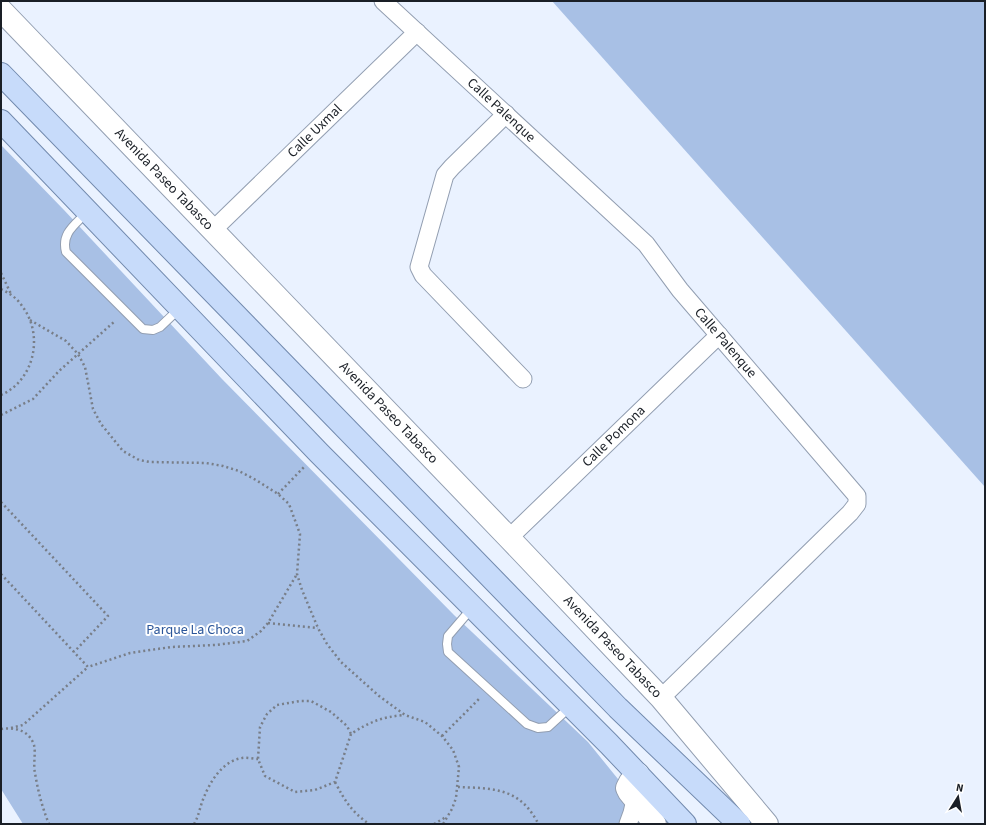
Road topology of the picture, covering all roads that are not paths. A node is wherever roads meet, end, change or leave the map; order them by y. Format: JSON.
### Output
{"nodes":[{"id":1,"x":383,"y":1,"type":"edge"},
{"id":2,"x":1,"y":10,"type":"edge"},
{"id":3,"x":417,"y":32,"type":"junction"},
{"id":4,"x":1,"y":74,"type":"edge"},
{"id":5,"x":506,"y":114,"type":"junction"},
{"id":6,"x":1,"y":121,"type":"edge"},
{"id":7,"x":87,"y":211,"type":"junction"},
{"id":8,"x":213,"y":230,"type":"junction"},
{"id":9,"x":180,"y":308,"type":"junction"},
{"id":10,"x":719,"y":335,"type":"junction"},
{"id":11,"x":523,"y":379,"type":"dead end"},
{"id":12,"x":509,"y":538,"type":"junction"},
{"id":13,"x":472,"y":607,"type":"junction"},
{"id":14,"x":661,"y":698,"type":"junction"},
{"id":15,"x":571,"y":706,"type":"junction"},
{"id":16,"x":666,"y":754,"type":"junction"},
{"id":17,"x":638,"y":774,"type":"junction"},
{"id":18,"x":635,"y":800,"type":"junction"},
{"id":19,"x":628,"y":824,"type":"edge"},
{"id":20,"x":655,"y":824,"type":"edge"},
{"id":21,"x":685,"y":824,"type":"edge"},
{"id":22,"x":739,"y":824,"type":"edge"},
{"id":23,"x":767,"y":824,"type":"edge"}],
"edges":[{"from":1,"to":3,"type":"street","name":"Calle Palenque"},
{"from":2,"to":8,"type":"street","name":"Avenida Paseo Tabasco"},
{"from":3,"to":5,"type":"street","name":"Calle Palenque"},
{"from":3,"to":8,"type":"street","name":"Calle Uxmal"},
{"from":4,"to":16,"type":"main road"},
{"from":5,"to":10,"type":"street","name":"Calle Palenque"},
{"from":5,"to":11,"type":"street"},
{"from":6,"to":7,"type":"main road"},
{"from":7,"to":9,"type":"main road"},
{"from":7,"to":9,"type":"lane"},
{"from":8,"to":12,"type":"street","name":"Avenida Paseo Tabasco"},
{"from":9,"to":13,"type":"main road"},
{"from":10,"to":12,"type":"street","name":"Calle Pomona"},
{"from":10,"to":14,"type":"street","name":"Calle Palenque"},
{"from":12,"to":14,"type":"street","name":"Avenida Paseo Tabasco"},
{"from":13,"to":15,"type":"main road"},
{"from":13,"to":15,"type":"lane"},
{"from":14,"to":23,"type":"street","name":"Avenida Paseo Tabasco"},
{"from":15,"to":17,"type":"main road"},
{"from":16,"to":17,"type":"main road"},
{"from":16,"to":22,"type":"main road"},
{"from":17,"to":18,"type":"street"},
{"from":17,"to":21,"type":"main road"},
{"from":18,"to":19,"type":"street"},
{"from":18,"to":20,"type":"street"}]}
